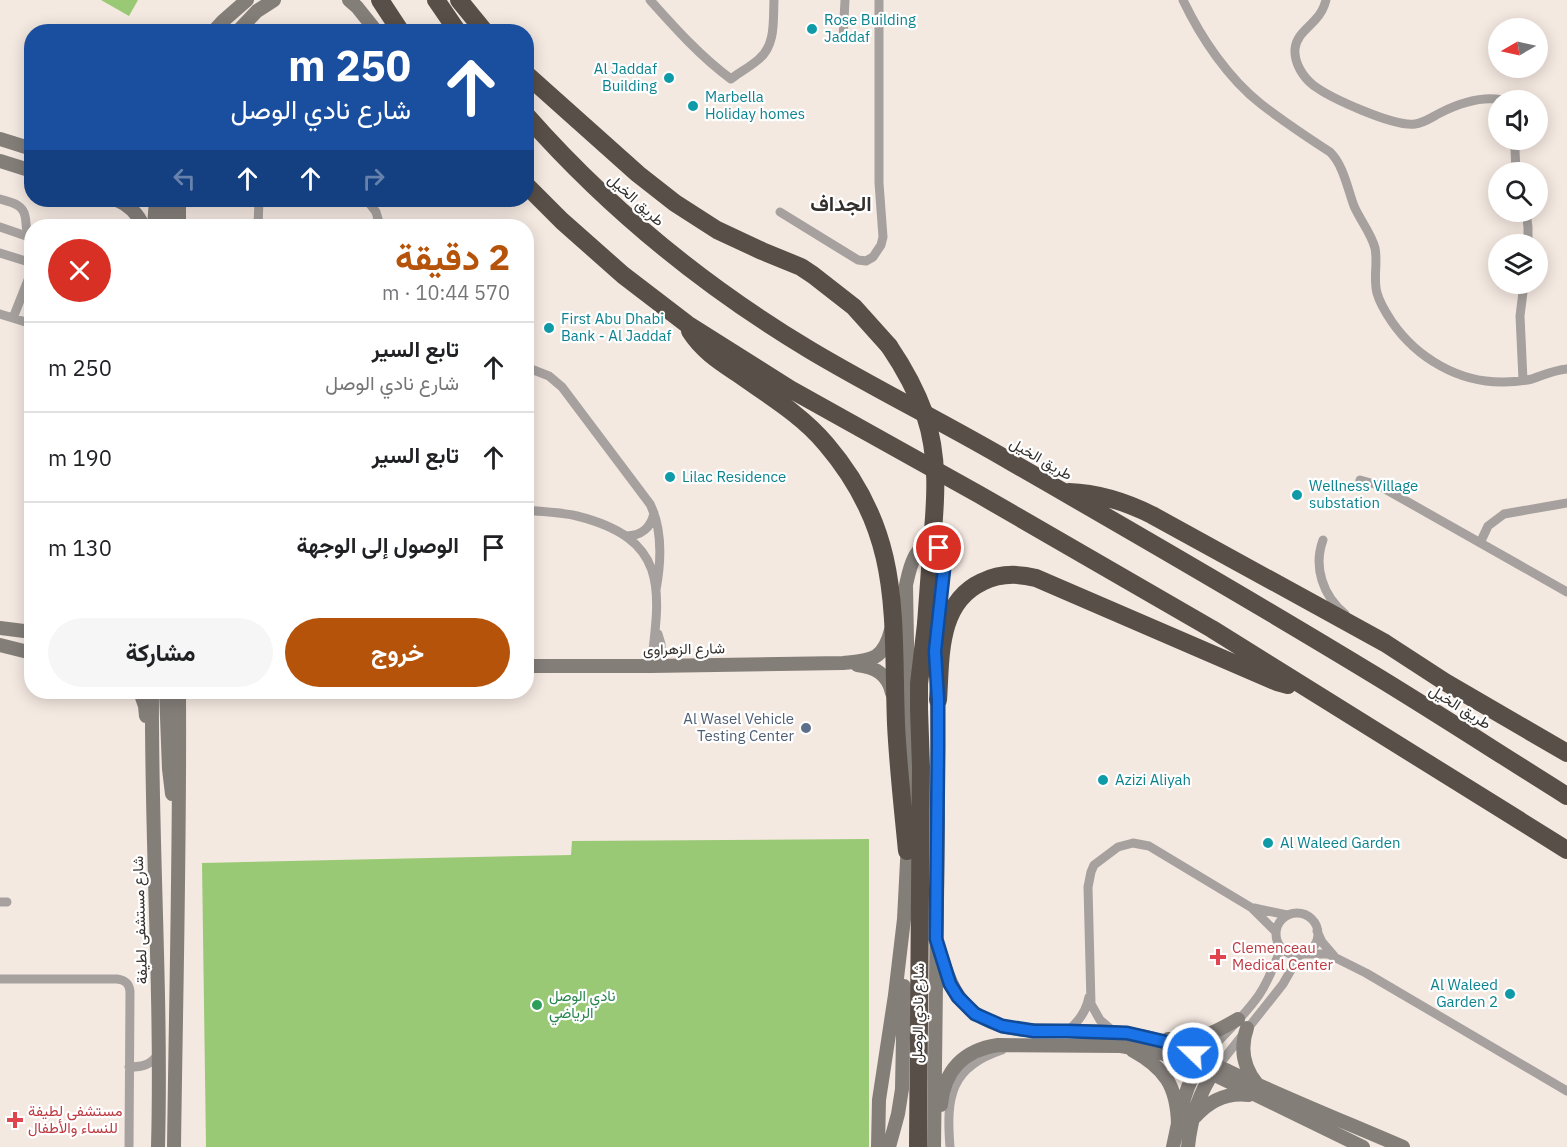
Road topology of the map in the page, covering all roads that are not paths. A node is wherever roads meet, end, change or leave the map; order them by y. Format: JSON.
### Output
{"nodes":[{"id":1,"x":247,"y":0,"type":"edge"},
{"id":2,"x":349,"y":0,"type":"edge"},
{"id":3,"x":380,"y":0,"type":"edge"},
{"id":4,"x":436,"y":0,"type":"edge"},
{"id":5,"x":459,"y":0,"type":"edge"},
{"id":6,"x":650,"y":0,"type":"edge"},
{"id":7,"x":774,"y":0,"type":"edge"},
{"id":8,"x":845,"y":0,"type":"edge"},
{"id":9,"x":879,"y":0,"type":"edge"},
{"id":10,"x":1183,"y":0,"type":"edge"},
{"id":11,"x":1326,"y":0,"type":"edge"},
{"id":12,"x":271,"y":1,"type":"edge"},
{"id":13,"x":220,"y":24,"type":"edge"},
{"id":14,"x":244,"y":24,"type":"edge"},
{"id":15,"x":371,"y":24,"type":"edge"},
{"id":16,"x":396,"y":24,"type":"edge"},
{"id":17,"x":452,"y":24,"type":"edge"},
{"id":18,"x":478,"y":24,"type":"edge"},
{"id":19,"x":843,"y":39,"type":"dead end"},
{"id":20,"x":534,"y":81,"type":"edge"},
{"id":21,"x":1488,"y":100,"type":"edge"},
{"id":22,"x":534,"y":123,"type":"edge"},
{"id":23,"x":0,"y":139,"type":"edge"},
{"id":24,"x":24,"y":146,"type":"edge"},
{"id":25,"x":0,"y":161,"type":"edge"},
{"id":26,"x":24,"y":168,"type":"edge"},
{"id":27,"x":534,"y":193,"type":"edge"},
{"id":28,"x":0,"y":199,"type":"edge"},
{"id":29,"x":128,"y":207,"type":"edge"},
{"id":30,"x":780,"y":212,"type":"dead end"},
{"id":31,"x":25,"y":218,"type":"edge"},
{"id":32,"x":140,"y":219,"type":"edge"},
{"id":33,"x":24,"y":220,"type":"edge"},
{"id":34,"x":0,"y":227,"type":"edge"},
{"id":35,"x":13,"y":231,"type":"junction"},
{"id":36,"x":24,"y":235,"type":"edge"},
{"id":37,"x":0,"y":253,"type":"edge"},
{"id":38,"x":24,"y":260,"type":"edge"},
{"id":39,"x":24,"y":290,"type":"edge"},
{"id":40,"x":1523,"y":294,"type":"edge"},
{"id":41,"x":0,"y":314,"type":"edge"},
{"id":42,"x":13,"y":318,"type":"junction"},
{"id":43,"x":24,"y":321,"type":"edge"},
{"id":44,"x":687,"y":324,"type":"junction"},
{"id":45,"x":1567,"y":369,"type":"edge"},
{"id":46,"x":534,"y":370,"type":"edge"},
{"id":47,"x":1523,"y":380,"type":"junction"},
{"id":48,"x":1360,"y":480,"type":"dead end"},
{"id":49,"x":1061,"y":491,"type":"junction"},
{"id":50,"x":1567,"y":503,"type":"edge"},
{"id":51,"x":534,"y":511,"type":"edge"},
{"id":52,"x":654,"y":511,"type":"junction"},
{"id":53,"x":626,"y":536,"type":"junction"},
{"id":54,"x":1323,"y":540,"type":"dead end"},
{"id":55,"x":1480,"y":543,"type":"junction"},
{"id":56,"x":656,"y":590,"type":"junction"},
{"id":57,"x":1567,"y":592,"type":"edge"},
{"id":58,"x":894,"y":612,"type":"junction"},
{"id":59,"x":0,"y":628,"type":"edge"},
{"id":60,"x":24,"y":631,"type":"edge"},
{"id":61,"x":1384,"y":643,"type":"junction"},
{"id":62,"x":0,"y":645,"type":"edge"},
{"id":63,"x":24,"y":651,"type":"edge"},
{"id":64,"x":843,"y":663,"type":"junction"},
{"id":65,"x":534,"y":666,"type":"edge"},
{"id":66,"x":656,"y":666,"type":"junction"},
{"id":67,"x":1306,"y":688,"type":"junction"},
{"id":68,"x":142,"y":699,"type":"edge"},
{"id":69,"x":152,"y":699,"type":"edge"},
{"id":70,"x":166,"y":699,"type":"edge"},
{"id":71,"x":179,"y":699,"type":"edge"},
{"id":72,"x":185,"y":699,"type":"edge"},
{"id":73,"x":938,"y":700,"type":"junction"},
{"id":74,"x":896,"y":725,"type":"junction"},
{"id":75,"x":179,"y":727,"type":"junction"},
{"id":76,"x":152,"y":745,"type":"junction"},
{"id":77,"x":1567,"y":753,"type":"edge"},
{"id":78,"x":1567,"y":796,"type":"edge"},
{"id":79,"x":179,"y":831,"type":"junction"},
{"id":80,"x":1567,"y":850,"type":"edge"},
{"id":81,"x":907,"y":851,"type":"junction"},
{"id":82,"x":1252,"y":908,"type":"junction"},
{"id":83,"x":1287,"y":915,"type":"junction"},
{"id":84,"x":1317,"y":931,"type":"junction"},
{"id":85,"x":1276,"y":932,"type":"junction"},
{"id":86,"x":936,"y":939,"type":"junction"},
{"id":87,"x":900,"y":945,"type":"junction"},
{"id":88,"x":1281,"y":948,"type":"junction"},
{"id":89,"x":1302,"y":954,"type":"junction"},
{"id":90,"x":1334,"y":956,"type":"junction"},
{"id":91,"x":0,"y":979,"type":"edge"},
{"id":92,"x":1090,"y":995,"type":"junction"},
{"id":93,"x":935,"y":1000,"type":"junction"},
{"id":94,"x":1243,"y":1024,"type":"junction"},
{"id":95,"x":1067,"y":1031,"type":"junction"},
{"id":96,"x":1115,"y":1033,"type":"junction"},
{"id":97,"x":1154,"y":1039,"type":"junction"},
{"id":98,"x":1018,"y":1045,"type":"junction"},
{"id":99,"x":1121,"y":1046,"type":"junction"},
{"id":100,"x":159,"y":1053,"type":"junction"},
{"id":101,"x":1200,"y":1063,"type":"junction"},
{"id":102,"x":133,"y":1067,"type":"junction"},
{"id":103,"x":1215,"y":1070,"type":"junction"},
{"id":104,"x":160,"y":1082,"type":"junction"},
{"id":105,"x":1257,"y":1090,"type":"junction"},
{"id":106,"x":1567,"y":1090,"type":"edge"},
{"id":107,"x":1184,"y":1124,"type":"junction"},
{"id":108,"x":933,"y":1130,"type":"junction"},
{"id":109,"x":1356,"y":1145,"type":"edge"},
{"id":110,"x":129,"y":1147,"type":"edge"},
{"id":111,"x":158,"y":1147,"type":"edge"},
{"id":112,"x":174,"y":1147,"type":"edge"},
{"id":113,"x":878,"y":1147,"type":"edge"},
{"id":114,"x":890,"y":1147,"type":"edge"},
{"id":115,"x":918,"y":1147,"type":"edge"},
{"id":116,"x":926,"y":1147,"type":"edge"},
{"id":117,"x":934,"y":1147,"type":"edge"},
{"id":118,"x":950,"y":1147,"type":"edge"},
{"id":119,"x":1173,"y":1147,"type":"edge"},
{"id":120,"x":1188,"y":1147,"type":"edge"},
{"id":121,"x":1403,"y":1147,"type":"edge"}],
"edges":[{"from":1,"to":13,"type":"street"},
{"from":2,"to":15,"type":"street"},
{"from":3,"to":16,"type":"highway"},
{"from":4,"to":17,"type":"highway"},
{"from":5,"to":18,"type":"highway"},
{"from":6,"to":7,"type":"street"},
{"from":8,"to":19,"type":"street"},
{"from":9,"to":30,"type":"street"},
{"from":10,"to":47,"type":"street"},
{"from":11,"to":21,"type":"street"},
{"from":12,"to":14,"type":"street"},
{"from":20,"to":115,"type":"highway","bridge":true},
{"from":22,"to":49,"type":"highway","name":"طريق الخيل"},
{"from":23,"to":24,"type":"street"},
{"from":25,"to":26,"type":"street"},
{"from":27,"to":44,"type":"highway"},
{"from":28,"to":31,"type":"street"},
{"from":29,"to":32,"type":"street"},
{"from":33,"to":35,"type":"street"},
{"from":34,"to":35,"type":"street"},
{"from":35,"to":36,"type":"street"},
{"from":37,"to":38,"type":"street"},
{"from":39,"to":42,"type":"street"},
{"from":40,"to":47,"type":"street"},
{"from":41,"to":42,"type":"street"},
{"from":42,"to":43,"type":"street"},
{"from":44,"to":58,"type":"highway"},
{"from":44,"to":67,"type":"highway"},
{"from":45,"to":47,"type":"street"},
{"from":46,"to":52,"type":"street"},
{"from":48,"to":55,"type":"street"},
{"from":49,"to":61,"type":"highway"},
{"from":49,"to":78,"type":"highway","name":"طريق الخيل"},
{"from":50,"to":55,"type":"street"},
{"from":51,"to":53,"type":"street"},
{"from":52,"to":53,"type":"street"},
{"from":52,"to":56,"type":"street"},
{"from":53,"to":56,"type":"street"},
{"from":54,"to":61,"type":"street"},
{"from":55,"to":57,"type":"street"},
{"from":56,"to":66,"type":"street"},
{"from":58,"to":64,"type":"street","name":"شارع الزهراوى"},
{"from":58,"to":74,"type":"highway"},
{"from":59,"to":60,"type":"street"},
{"from":61,"to":77,"type":"highway"},
{"from":62,"to":63,"type":"street"},
{"from":64,"to":66,"type":"street","name":"شارع الزهراوى"},
{"from":64,"to":74,"type":"street","name":"شارع الزهراوى"},
{"from":65,"to":66,"type":"street","name":"شارع الزهراوى"},
{"from":67,"to":73,"type":"highway"},
{"from":67,"to":80,"type":"highway"},
{"from":68,"to":76,"type":"street"},
{"from":69,"to":76,"type":"street","name":"شارع مستشفى لطيفة"},
{"from":70,"to":79,"type":"street"},
{"from":71,"to":75,"type":"street"},
{"from":72,"to":75,"type":"street"},
{"from":73,"to":81,"type":"street","name":"شارع نادي الوصل"},
{"from":73,"to":86,"type":"street","name":"شارع نادي الوصل"},
{"from":74,"to":81,"type":"highway"},
{"from":75,"to":79,"type":"street"},
{"from":76,"to":100,"type":"street","name":"شارع مستشفى لطيفة"},
{"from":79,"to":112,"type":"street"},
{"from":81,"to":87,"type":"street","name":"شارع نادي الوصل"},
{"from":82,"to":83,"type":"street"},
{"from":82,"to":85,"type":"street"},
{"from":82,"to":92,"type":"street"},
{"from":83,"to":84,"type":"street"},
{"from":83,"to":85,"type":"street"},
{"from":84,"to":89,"type":"street"},
{"from":84,"to":90,"type":"street"},
{"from":85,"to":88,"type":"street"},
{"from":86,"to":93,"type":"street","name":"شارع نادي الوصل"},
{"from":86,"to":95,"type":"street"},
{"from":87,"to":113,"type":"street","name":"شارع نادي الوصل"},
{"from":87,"to":114,"type":"street","name":"شارع نادي الوصل"},
{"from":88,"to":89,"type":"street"},
{"from":88,"to":94,"type":"street"},
{"from":89,"to":90,"type":"street"},
{"from":89,"to":94,"type":"street"},
{"from":90,"to":106,"type":"street"},
{"from":91,"to":102,"type":"street"},
{"from":92,"to":95,"type":"street"},
{"from":92,"to":96,"type":"street"},
{"from":93,"to":108,"type":"street","name":"شارع نادي الوصل"},
{"from":93,"to":116,"type":"street"},
{"from":94,"to":97,"type":"street"},
{"from":94,"to":101,"type":"street"},
{"from":94,"to":103,"type":"street"},
{"from":94,"to":105,"type":"street"},
{"from":95,"to":96,"type":"street"},
{"from":96,"to":97,"type":"street"},
{"from":97,"to":101,"type":"street"},
{"from":98,"to":99,"type":"street"},
{"from":98,"to":108,"type":"street"},
{"from":98,"to":118,"type":"street"},
{"from":99,"to":101,"type":"street"},
{"from":99,"to":107,"type":"street"},
{"from":100,"to":102,"type":"street"},
{"from":100,"to":104,"type":"street","name":"شارع مستشفى لطيفة"},
{"from":101,"to":103,"type":"street"},
{"from":101,"to":107,"type":"street"},
{"from":102,"to":104,"type":"street"},
{"from":102,"to":110,"type":"street"},
{"from":103,"to":105,"type":"street"},
{"from":103,"to":107,"type":"street"},
{"from":104,"to":111,"type":"street","name":"شارع مستشفى لطيفة"},
{"from":105,"to":107,"type":"street"},
{"from":105,"to":109,"type":"street"},
{"from":105,"to":121,"type":"street"},
{"from":107,"to":119,"type":"street"},
{"from":107,"to":120,"type":"street"},
{"from":108,"to":117,"type":"street","name":"شارع نادي الوصل"}]}
